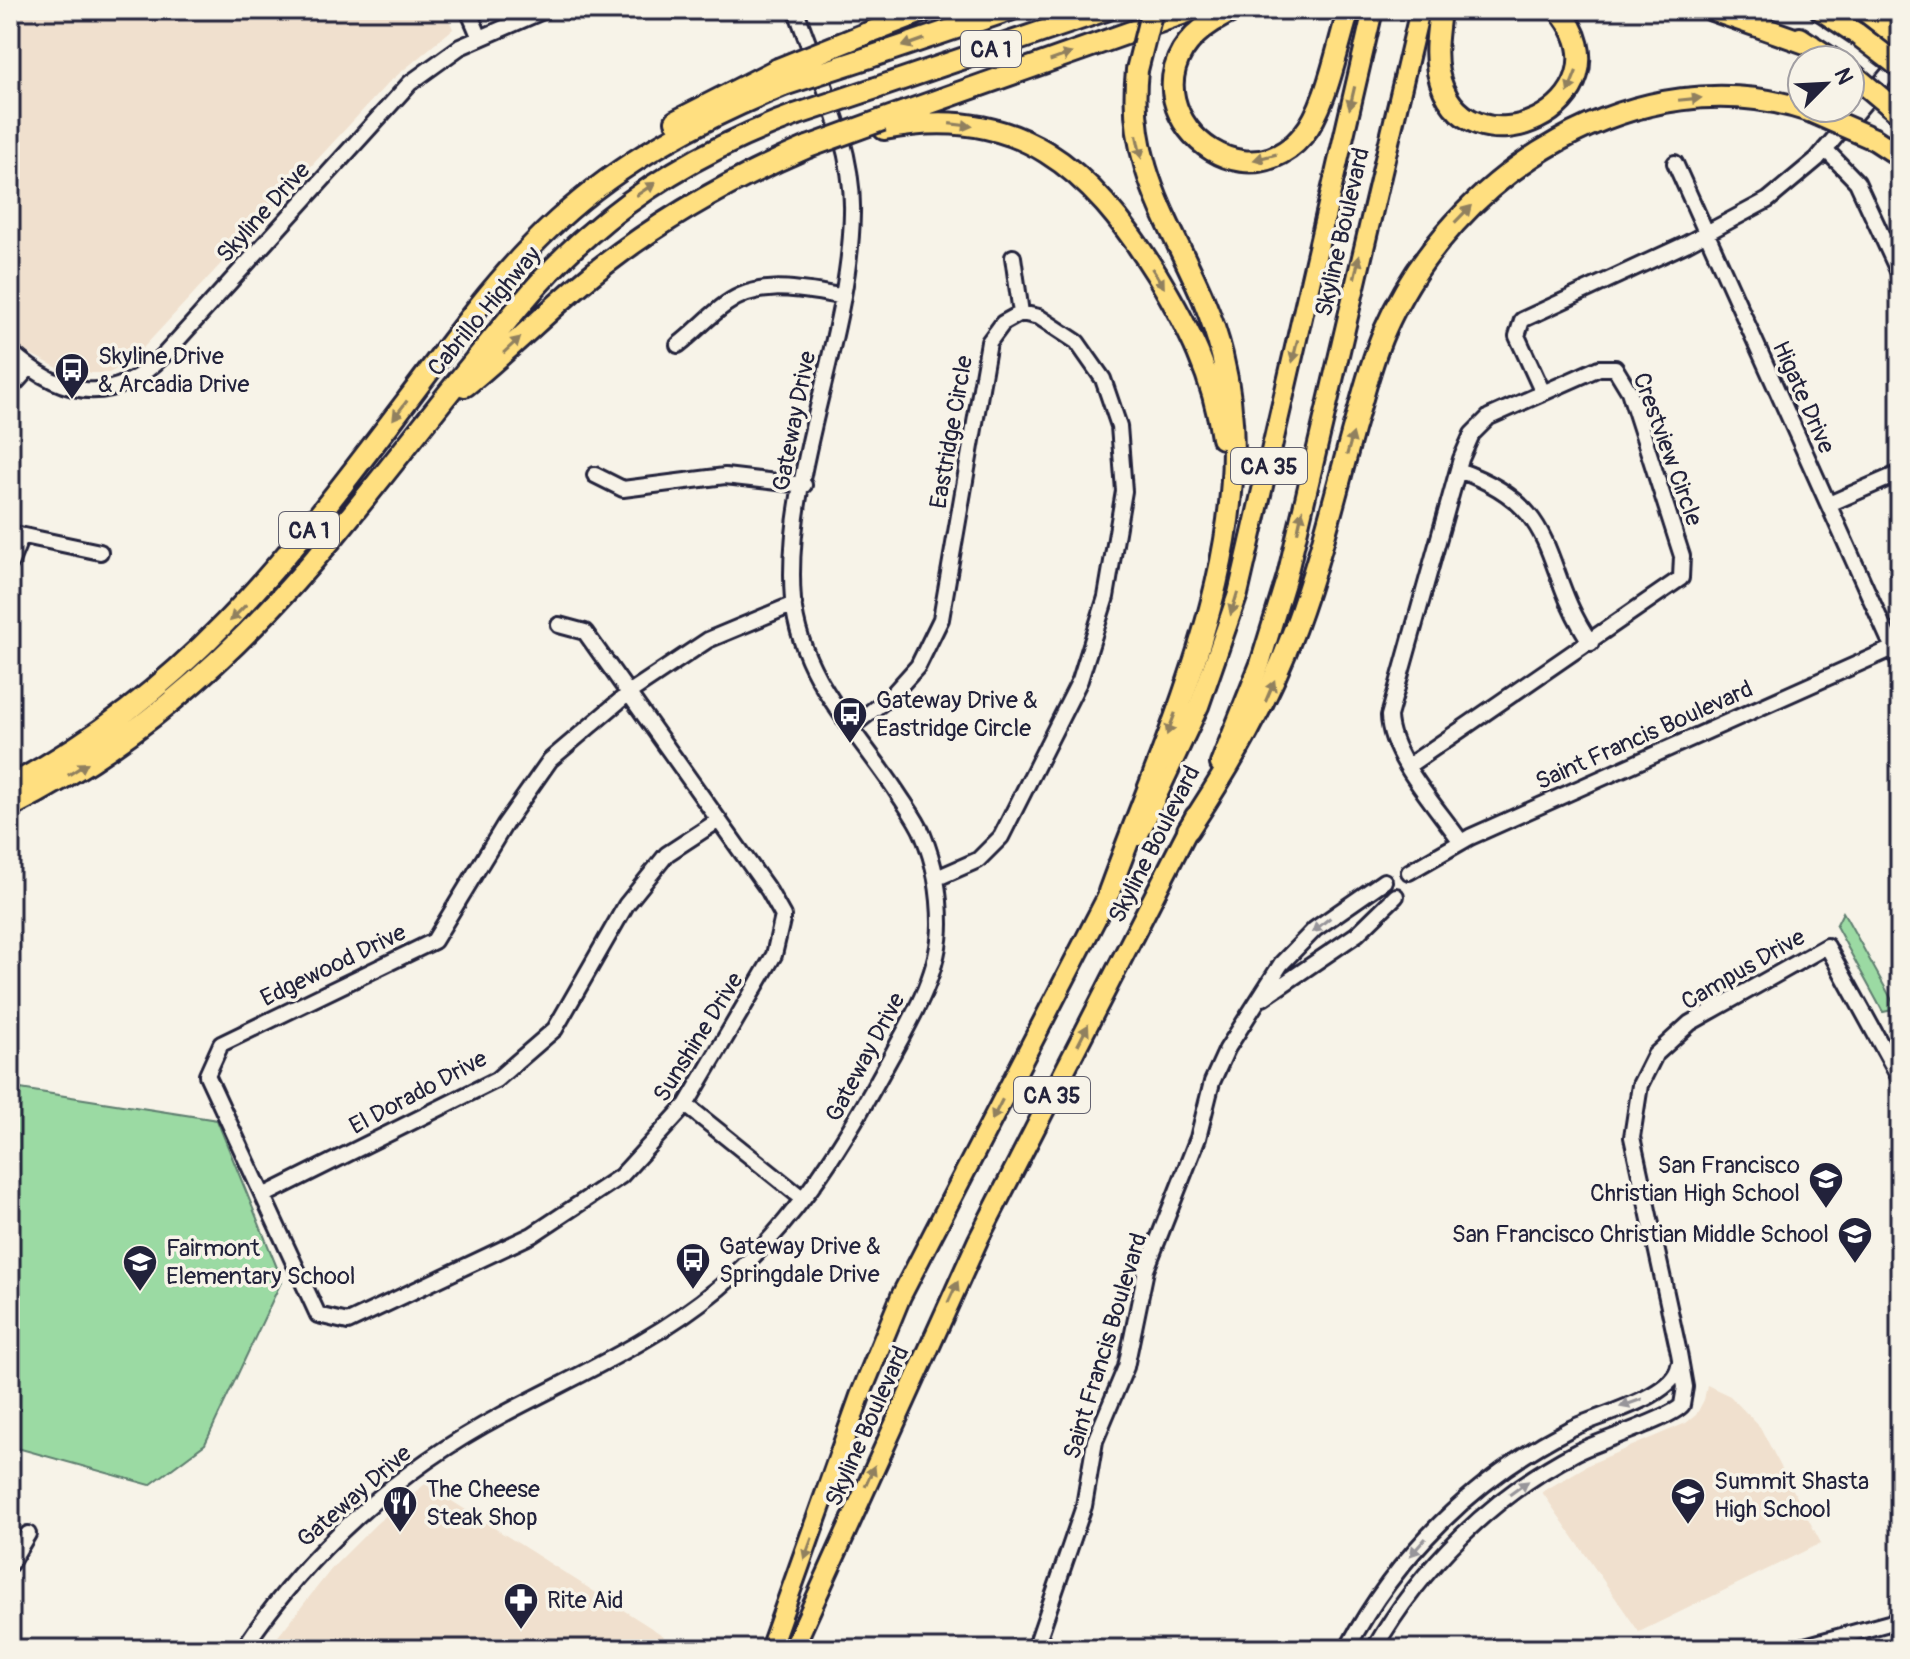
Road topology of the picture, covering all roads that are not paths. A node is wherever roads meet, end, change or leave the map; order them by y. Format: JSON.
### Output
{"nodes":[{"id":1,"x":468,"y":10,"type":"edge"},
{"id":2,"x":545,"y":10,"type":"edge"},
{"id":3,"x":796,"y":10,"type":"edge"},
{"id":4,"x":927,"y":10,"type":"edge"},
{"id":5,"x":1010,"y":10,"type":"edge"},
{"id":6,"x":1106,"y":10,"type":"edge"},
{"id":7,"x":1152,"y":10,"type":"edge"},
{"id":8,"x":1193,"y":10,"type":"edge"},
{"id":9,"x":1235,"y":10,"type":"edge"},
{"id":10,"x":1559,"y":10,"type":"edge"},
{"id":11,"x":1712,"y":10,"type":"edge"},
{"id":12,"x":1751,"y":10,"type":"edge"},
{"id":13,"x":1821,"y":10,"type":"edge"},
{"id":14,"x":1429,"y":12,"type":"edge"},
{"id":15,"x":1867,"y":12,"type":"edge"},
{"id":16,"x":1371,"y":16,"type":"edge"},
{"id":17,"x":1346,"y":18,"type":"edge"},
{"id":18,"x":480,"y":38,"type":"junction"},
{"id":19,"x":1900,"y":39,"type":"edge"},
{"id":20,"x":1808,"y":44,"type":"edge"},
{"id":21,"x":1809,"y":44,"type":"edge"},
{"id":22,"x":1900,"y":60,"type":"edge"},
{"id":23,"x":1900,"y":67,"type":"edge"},
{"id":24,"x":781,"y":77,"type":"junction"},
{"id":25,"x":1866,"y":85,"type":"edge"},
{"id":26,"x":1900,"y":114,"type":"edge"},
{"id":27,"x":883,"y":125,"type":"junction"},
{"id":28,"x":1825,"y":149,"type":"junction"},
{"id":29,"x":1900,"y":156,"type":"edge"},
{"id":30,"x":1675,"y":163,"type":"dead end"},
{"id":31,"x":1706,"y":233,"type":"junction"},
{"id":32,"x":1013,"y":257,"type":"dead end"},
{"id":33,"x":1900,"y":275,"type":"edge"},
{"id":34,"x":841,"y":296,"type":"junction"},
{"id":35,"x":1021,"y":313,"type":"junction"},
{"id":36,"x":678,"y":345,"type":"dead end"},
{"id":37,"x":10,"y":351,"type":"edge"},
{"id":38,"x":29,"y":368,"type":"junction"},
{"id":39,"x":10,"y":389,"type":"edge"},
{"id":40,"x":1543,"y":393,"type":"junction"},
{"id":41,"x":431,"y":414,"type":"junction"},
{"id":42,"x":1458,"y":470,"type":"junction"},
{"id":43,"x":1900,"y":473,"type":"edge"},
{"id":44,"x":595,"y":475,"type":"dead end"},
{"id":45,"x":804,"y":485,"type":"junction"},
{"id":46,"x":1829,"y":504,"type":"junction"},
{"id":47,"x":16,"y":535,"type":"edge"},
{"id":48,"x":1224,"y":542,"type":"junction"},
{"id":49,"x":100,"y":552,"type":"dead end"},
{"id":50,"x":10,"y":564,"type":"edge"},
{"id":51,"x":794,"y":604,"type":"junction"},
{"id":52,"x":559,"y":625,"type":"dead end"},
{"id":53,"x":1591,"y":643,"type":"junction"},
{"id":54,"x":1897,"y":646,"type":"edge"},
{"id":55,"x":1900,"y":664,"type":"edge"},
{"id":56,"x":630,"y":692,"type":"junction"},
{"id":57,"x":850,"y":728,"type":"junction"},
{"id":58,"x":1408,"y":766,"type":"junction"},
{"id":59,"x":10,"y":786,"type":"edge"},
{"id":60,"x":10,"y":807,"type":"edge"},
{"id":61,"x":719,"y":820,"type":"junction"},
{"id":62,"x":1188,"y":830,"type":"junction"},
{"id":63,"x":1461,"y":842,"type":"junction"},
{"id":64,"x":1409,"y":872,"type":"dead end"},
{"id":65,"x":937,"y":878,"type":"junction"},
{"id":66,"x":1384,"y":881,"type":"dead end"},
{"id":67,"x":1109,"y":892,"type":"junction"},
{"id":68,"x":1396,"y":896,"type":"dead end"},
{"id":69,"x":1247,"y":1017,"type":"junction"},
{"id":70,"x":1900,"y":1079,"type":"edge"},
{"id":71,"x":686,"y":1105,"type":"junction"},
{"id":72,"x":265,"y":1195,"type":"junction"},
{"id":73,"x":802,"y":1198,"type":"junction"},
{"id":74,"x":348,"y":1322,"type":"joint"},
{"id":75,"x":1679,"y":1353,"type":"junction"},
{"id":76,"x":28,"y":1534,"type":"dead end"},
{"id":77,"x":10,"y":1564,"type":"edge"},
{"id":78,"x":1900,"y":1620,"type":"edge"},
{"id":79,"x":243,"y":1649,"type":"edge"},
{"id":80,"x":770,"y":1649,"type":"edge"},
{"id":81,"x":793,"y":1649,"type":"edge"},
{"id":82,"x":1035,"y":1649,"type":"edge"},
{"id":83,"x":1347,"y":1649,"type":"edge"},
{"id":84,"x":1374,"y":1649,"type":"edge"},
{"id":85,"x":1794,"y":1649,"type":"edge"}],
"edges":[{"from":1,"to":18,"type":"street"},
{"from":2,"to":18,"type":"street","name":"Skyline Drive"},
{"from":3,"to":34,"type":"street","name":"Gateway Drive"},
{"from":4,"to":24,"type":"highway","bridge":true},
{"from":5,"to":24,"type":"highway","number":"CA 1","one_way":true,"bridge":true},
{"from":41,"to":6,"type":"highway","name":"Cabrillo Highway","number":"CA 1","one_way":true,"bridge":true},
{"from":7,"to":48,"type":"highway","one_way":true,"bridge":true},
{"from":27,"to":8,"type":"highway","one_way":true},
{"from":17,"to":9,"type":"highway","one_way":true},
{"from":10,"to":14,"type":"highway","one_way":true},
{"from":11,"to":20,"type":"highway"},
{"from":12,"to":21,"type":"highway"},
{"from":13,"to":23,"type":"highway","bridge":true},
{"from":62,"to":14,"type":"main road","name":"Skyline Boulevard","number":"CA 35","one_way":true},
{"from":15,"to":19,"type":"highway"},
{"from":16,"to":67,"type":"main road","name":"Skyline Boulevard","number":"CA 35","one_way":true},
{"from":18,"to":38,"type":"street","name":"Skyline Drive"},
{"from":22,"to":28,"type":"street"},
{"from":24,"to":59,"type":"highway","name":"Cabrillo Highway","number":"CA 1","one_way":true},
{"from":25,"to":26,"type":"highway","bridge":true},
{"from":41,"to":27,"type":"highway","one_way":true,"bridge":true},
{"from":27,"to":48,"type":"highway","one_way":true},
{"from":28,"to":31,"type":"street"},
{"from":28,"to":33,"type":"street"},
{"from":62,"to":29,"type":"highway","one_way":true,"bridge":true},
{"from":30,"to":31,"type":"street","name":"Higate Drive"},
{"from":31,"to":40,"type":"street"},
{"from":31,"to":46,"type":"street","name":"Higate Drive"},
{"from":32,"to":35,"type":"street"},
{"from":34,"to":36,"type":"street"},
{"from":34,"to":45,"type":"street","name":"Gateway Drive"},
{"from":35,"to":57,"type":"street","name":"Eastridge Circle"},
{"from":35,"to":65,"type":"street"},
{"from":37,"to":38,"type":"street","name":"Skyline Drive"},
{"from":38,"to":39,"type":"street"},
{"from":40,"to":42,"type":"street","name":"Crestview Circle"},
{"from":40,"to":53,"type":"street","name":"Crestview Circle"},
{"from":60,"to":41,"type":"highway","name":"Cabrillo Highway","number":"CA 1","one_way":true},
{"from":42,"to":53,"type":"street"},
{"from":42,"to":58,"type":"street","name":"Crestview Circle"},
{"from":43,"to":46,"type":"street"},
{"from":44,"to":45,"type":"street"},
{"from":45,"to":51,"type":"street","name":"Gateway Drive"},
{"from":46,"to":54,"type":"street","name":"Higate Drive"},
{"from":47,"to":49,"type":"street"},
{"from":47,"to":50,"type":"street"},
{"from":48,"to":67,"type":"highway","one_way":true},
{"from":51,"to":56,"type":"street","name":"Edgewood Drive"},
{"from":51,"to":57,"type":"street","name":"Gateway Drive"},
{"from":52,"to":56,"type":"street","name":"Sunshine Drive"},
{"from":53,"to":58,"type":"street","name":"Crestview Circle"},
{"from":54,"to":55,"type":"street","name":"Higate Drive"},
{"from":54,"to":63,"type":"street","name":"Saint Francis Boulevard"},
{"from":56,"to":61,"type":"street","name":"Sunshine Drive"},
{"from":56,"to":72,"type":"street","name":"Edgewood Drive"},
{"from":57,"to":65,"type":"street","name":"Gateway Drive"},
{"from":58,"to":63,"type":"street","name":"Crestview Circle"},
{"from":61,"to":71,"type":"street","name":"Sunshine Drive"},
{"from":61,"to":72,"type":"street","name":"El Dorado Drive"},
{"from":81,"to":62,"type":"main road","name":"Skyline Boulevard","number":"CA 35","one_way":true},
{"from":63,"to":64,"type":"street","name":"Saint Francis Boulevard"},
{"from":65,"to":73,"type":"street","name":"Gateway Drive"},
{"from":66,"to":69,"type":"street","name":"Saint Francis Boulevard","one_way":true},
{"from":67,"to":80,"type":"main road","name":"Skyline Boulevard","number":"CA 35","one_way":true},
{"from":68,"to":69,"type":"street","name":"Saint Francis Boulevard"},
{"from":69,"to":82,"type":"street","name":"Saint Francis Boulevard"},
{"from":70,"to":75,"type":"street","name":"Campus Drive"},
{"from":71,"to":73,"type":"street"},
{"from":71,"to":74,"type":"street","name":"Sunshine Drive"},
{"from":72,"to":74,"type":"street","name":"Edgewood Drive"},
{"from":73,"to":79,"type":"street","name":"Gateway Drive"},
{"from":75,"to":83,"type":"street","one_way":true},
{"from":84,"to":75,"type":"street","name":"Campus Drive","one_way":true},
{"from":76,"to":77,"type":"street"},
{"from":78,"to":85,"type":"street"}]}
